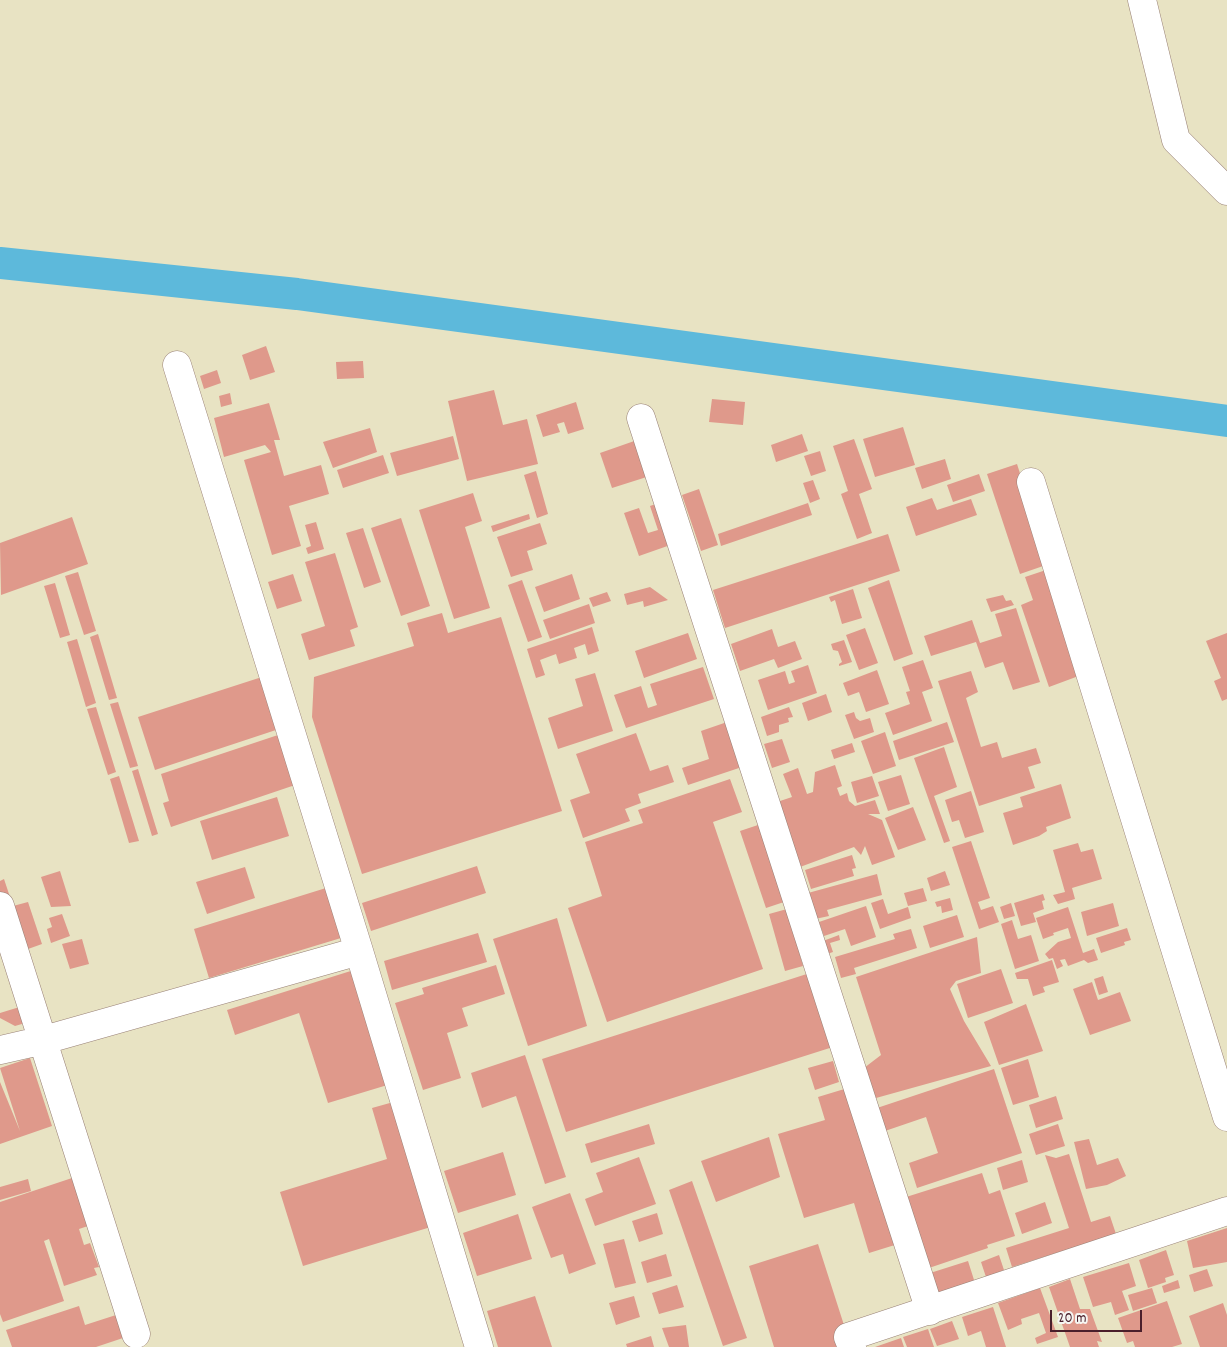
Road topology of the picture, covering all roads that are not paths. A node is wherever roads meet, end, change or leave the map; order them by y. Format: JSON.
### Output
{"nodes":[{"id":1,"x":1142,"y":0,"type":"edge"},
{"id":2,"x":1227,"y":191,"type":"edge"},
{"id":3,"x":177,"y":365,"type":"dead end"},
{"id":4,"x":641,"y":418,"type":"dead end"},
{"id":5,"x":1031,"y":482,"type":"dead end"},
{"id":6,"x":0,"y":906,"type":"edge"},
{"id":7,"x":359,"y":951,"type":"junction"},
{"id":8,"x":44,"y":1040,"type":"junction"},
{"id":9,"x":0,"y":1050,"type":"edge"},
{"id":10,"x":1227,"y":1117,"type":"edge"},
{"id":11,"x":1227,"y":1211,"type":"edge"},
{"id":12,"x":930,"y":1311,"type":"junction"},
{"id":13,"x":136,"y":1334,"type":"dead end"},
{"id":14,"x":479,"y":1347,"type":"edge"},
{"id":15,"x":852,"y":1347,"type":"edge"}],
"edges":[{"from":1,"to":2,"type":"street"},
{"from":3,"to":7,"type":"street"},
{"from":4,"to":12,"type":"street"},
{"from":5,"to":10,"type":"street"},
{"from":6,"to":8,"type":"street"},
{"from":7,"to":8,"type":"street"},
{"from":7,"to":14,"type":"street"},
{"from":8,"to":9,"type":"street"},
{"from":8,"to":13,"type":"street"},
{"from":11,"to":12,"type":"street"},
{"from":12,"to":15,"type":"street"}]}
